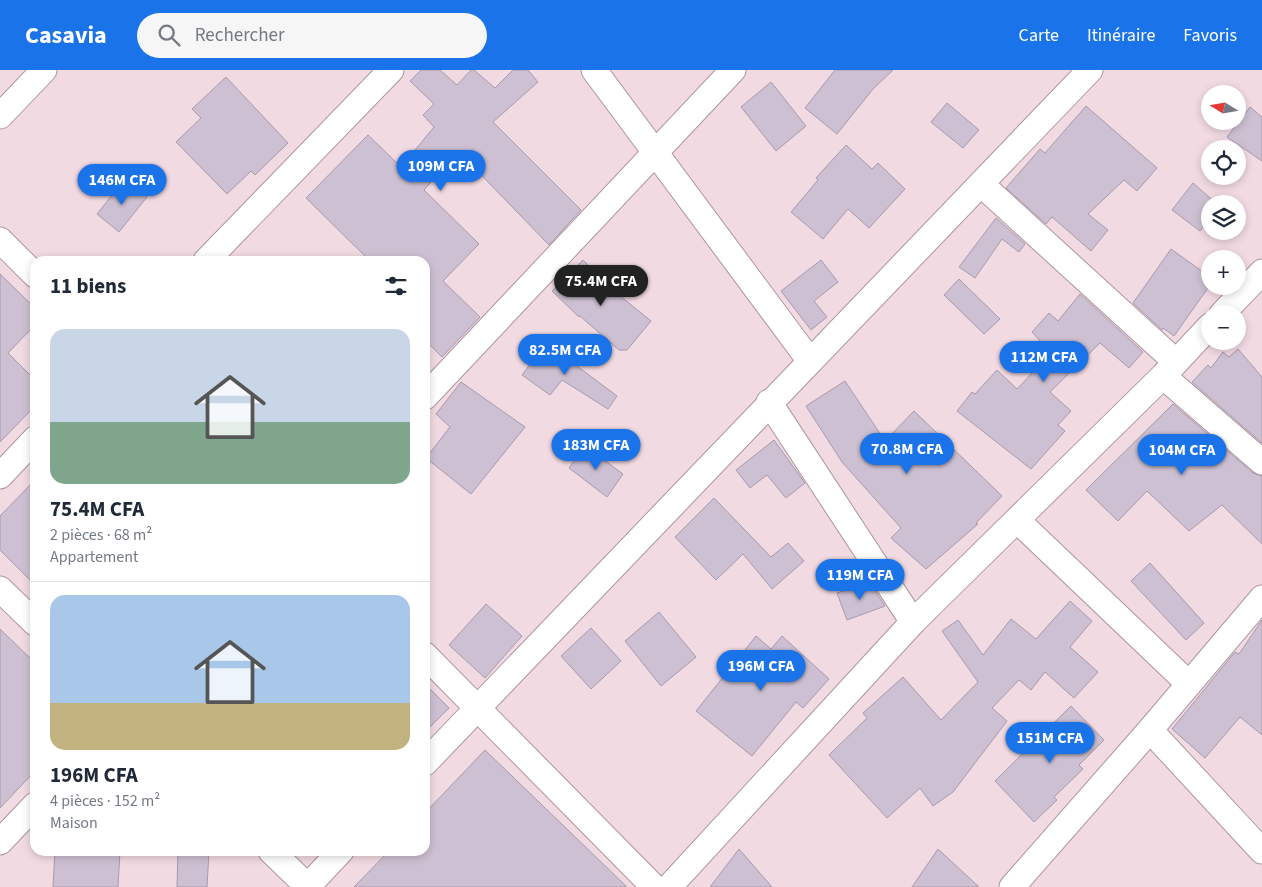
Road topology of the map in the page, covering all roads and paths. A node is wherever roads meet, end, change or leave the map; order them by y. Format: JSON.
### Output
{"nodes":[{"id":1,"x":44,"y":70,"type":"edge"},
{"id":2,"x":390,"y":70,"type":"edge"},
{"id":3,"x":594,"y":70,"type":"edge"},
{"id":4,"x":733,"y":70,"type":"edge"},
{"id":5,"x":1082,"y":72,"type":"edge"},
{"id":6,"x":0,"y":116,"type":"edge"},
{"id":7,"x":655,"y":152,"type":"junction"},
{"id":8,"x":980,"y":184,"type":"junction"},
{"id":9,"x":0,"y":240,"type":"edge"},
{"id":10,"x":211,"y":256,"type":"edge"},
{"id":11,"x":30,"y":270,"type":"edge"},
{"id":12,"x":1262,"y":272,"type":"edge"},
{"id":13,"x":1231,"y":305,"type":"edge"},
{"id":14,"x":1201,"y":336,"type":"edge"},
{"id":15,"x":810,"y":360,"type":"junction"},
{"id":16,"x":1170,"y":369,"type":"junction"},
{"id":17,"x":430,"y":392,"type":"edge"},
{"id":18,"x":769,"y":402,"type":"junction"},
{"id":19,"x":30,"y":445,"type":"edge"},
{"id":20,"x":1262,"y":462,"type":"edge"},
{"id":21,"x":0,"y":476,"type":"edge"},
{"id":22,"x":1016,"y":520,"type":"junction"},
{"id":23,"x":0,"y":589,"type":"edge"},
{"id":24,"x":1262,"y":598,"type":"edge"},
{"id":25,"x":30,"y":618,"type":"edge"},
{"id":26,"x":913,"y":622,"type":"junction"},
{"id":27,"x":430,"y":660,"type":"edge"},
{"id":28,"x":1189,"y":684,"type":"junction"},
{"id":29,"x":478,"y":707,"type":"junction"},
{"id":30,"x":1150,"y":730,"type":"junction"},
{"id":31,"x":430,"y":758,"type":"edge"},
{"id":32,"x":30,"y":810,"type":"edge"},
{"id":33,"x":0,"y":842,"type":"edge"},
{"id":34,"x":1262,"y":851,"type":"edge"},
{"id":35,"x":276,"y":856,"type":"edge"},
{"id":36,"x":336,"y":856,"type":"edge"},
{"id":37,"x":1019,"y":884,"type":"edge"},
{"id":38,"x":307,"y":887,"type":"edge"},
{"id":39,"x":654,"y":887,"type":"edge"},
{"id":40,"x":669,"y":887,"type":"edge"}],
"edges":[{"from":1,"to":6,"type":"street"},
{"from":2,"to":10,"type":"street"},
{"from":3,"to":7,"type":"street"},
{"from":4,"to":7,"type":"street"},
{"from":5,"to":8,"type":"street"},
{"from":7,"to":15,"type":"street"},
{"from":7,"to":17,"type":"street"},
{"from":8,"to":15,"type":"street"},
{"from":8,"to":16,"type":"street"},
{"from":9,"to":11,"type":"street"},
{"from":12,"to":13,"type":"street"},
{"from":14,"to":16,"type":"street"},
{"from":15,"to":18,"type":"street"},
{"from":16,"to":20,"type":"street"},
{"from":16,"to":22,"type":"street"},
{"from":18,"to":26,"type":"street"},
{"from":18,"to":29,"type":"street"},
{"from":19,"to":21,"type":"street"},
{"from":22,"to":26,"type":"street"},
{"from":22,"to":28,"type":"street"},
{"from":23,"to":25,"type":"street"},
{"from":24,"to":28,"type":"street"},
{"from":26,"to":40,"type":"street"},
{"from":27,"to":29,"type":"street"},
{"from":28,"to":30,"type":"street"},
{"from":29,"to":31,"type":"street"},
{"from":29,"to":39,"type":"street"},
{"from":30,"to":34,"type":"street"},
{"from":30,"to":37,"type":"street"},
{"from":32,"to":33,"type":"street"},
{"from":35,"to":38,"type":"street"},
{"from":36,"to":38,"type":"street"}]}
